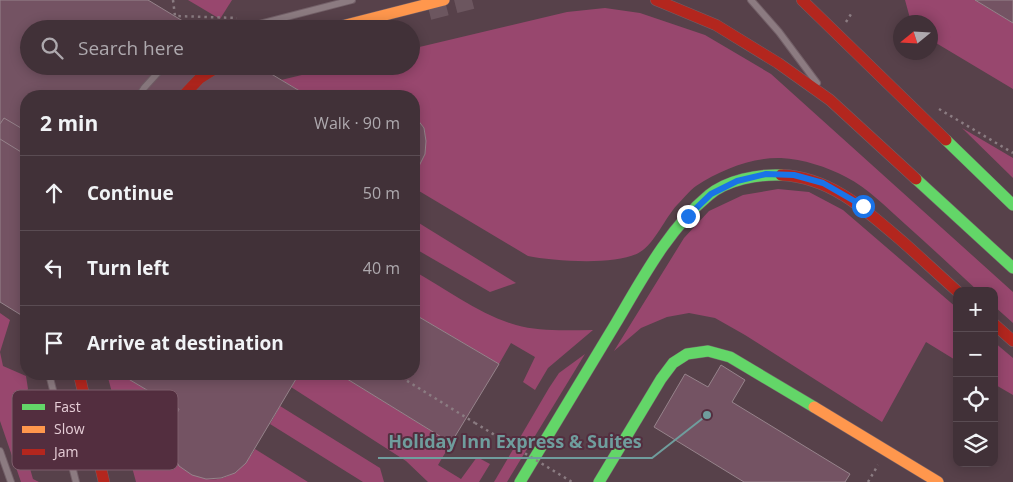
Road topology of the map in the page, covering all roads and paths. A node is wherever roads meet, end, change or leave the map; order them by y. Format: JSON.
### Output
{"nodes":[{"id":1,"x":173,"y":0,"type":"edge"},
{"id":2,"x":352,"y":0,"type":"edge"},
{"id":3,"x":444,"y":0,"type":"edge"},
{"id":4,"x":656,"y":0,"type":"edge"},
{"id":5,"x":751,"y":0,"type":"edge"},
{"id":6,"x":802,"y":0,"type":"edge"},
{"id":7,"x":244,"y":18,"type":"dead end"},
{"id":8,"x":275,"y":20,"type":"edge"},
{"id":9,"x":365,"y":20,"type":"edge"},
{"id":10,"x":156,"y":75,"type":"edge"},
{"id":11,"x":205,"y":75,"type":"edge"},
{"id":12,"x":143,"y":90,"type":"edge"},
{"id":13,"x":189,"y":90,"type":"edge"},
{"id":14,"x":830,"y":100,"type":"junction"},
{"id":15,"x":1013,"y":205,"type":"edge"},
{"id":16,"x":1013,"y":268,"type":"edge"},
{"id":17,"x":953,"y":287,"type":"edge"},
{"id":18,"x":998,"y":328,"type":"edge"},
{"id":19,"x":1013,"y":341,"type":"edge"},
{"id":20,"x":406,"y":380,"type":"edge"},
{"id":21,"x":0,"y":451,"type":"edge"},
{"id":22,"x":887,"y":451,"type":"junction"},
{"id":23,"x":11,"y":482,"type":"edge"},
{"id":24,"x":520,"y":482,"type":"edge"},
{"id":25,"x":572,"y":482,"type":"edge"},
{"id":26,"x":600,"y":482,"type":"edge"},
{"id":27,"x":868,"y":482,"type":"edge"},
{"id":28,"x":938,"y":482,"type":"edge"}],
"edges":[{"from":1,"to":7,"type":"path"},
{"from":2,"to":8,"type":"lane"},
{"from":3,"to":9,"type":"main road"},
{"from":4,"to":14,"type":"main road"},
{"from":5,"to":14,"type":"lane"},
{"from":6,"to":15,"type":"main road"},
{"from":10,"to":12,"type":"lane"},
{"from":11,"to":13,"type":"main road"},
{"from":14,"to":16,"type":"main road"},
{"from":17,"to":24,"type":"main road"},
{"from":18,"to":19,"type":"main road"},
{"from":20,"to":25,"type":"path","bridge":true},
{"from":21,"to":23,"type":"lane"},
{"from":22,"to":26,"type":"main road"},
{"from":22,"to":27,"type":"path"},
{"from":22,"to":28,"type":"main road"}]}
